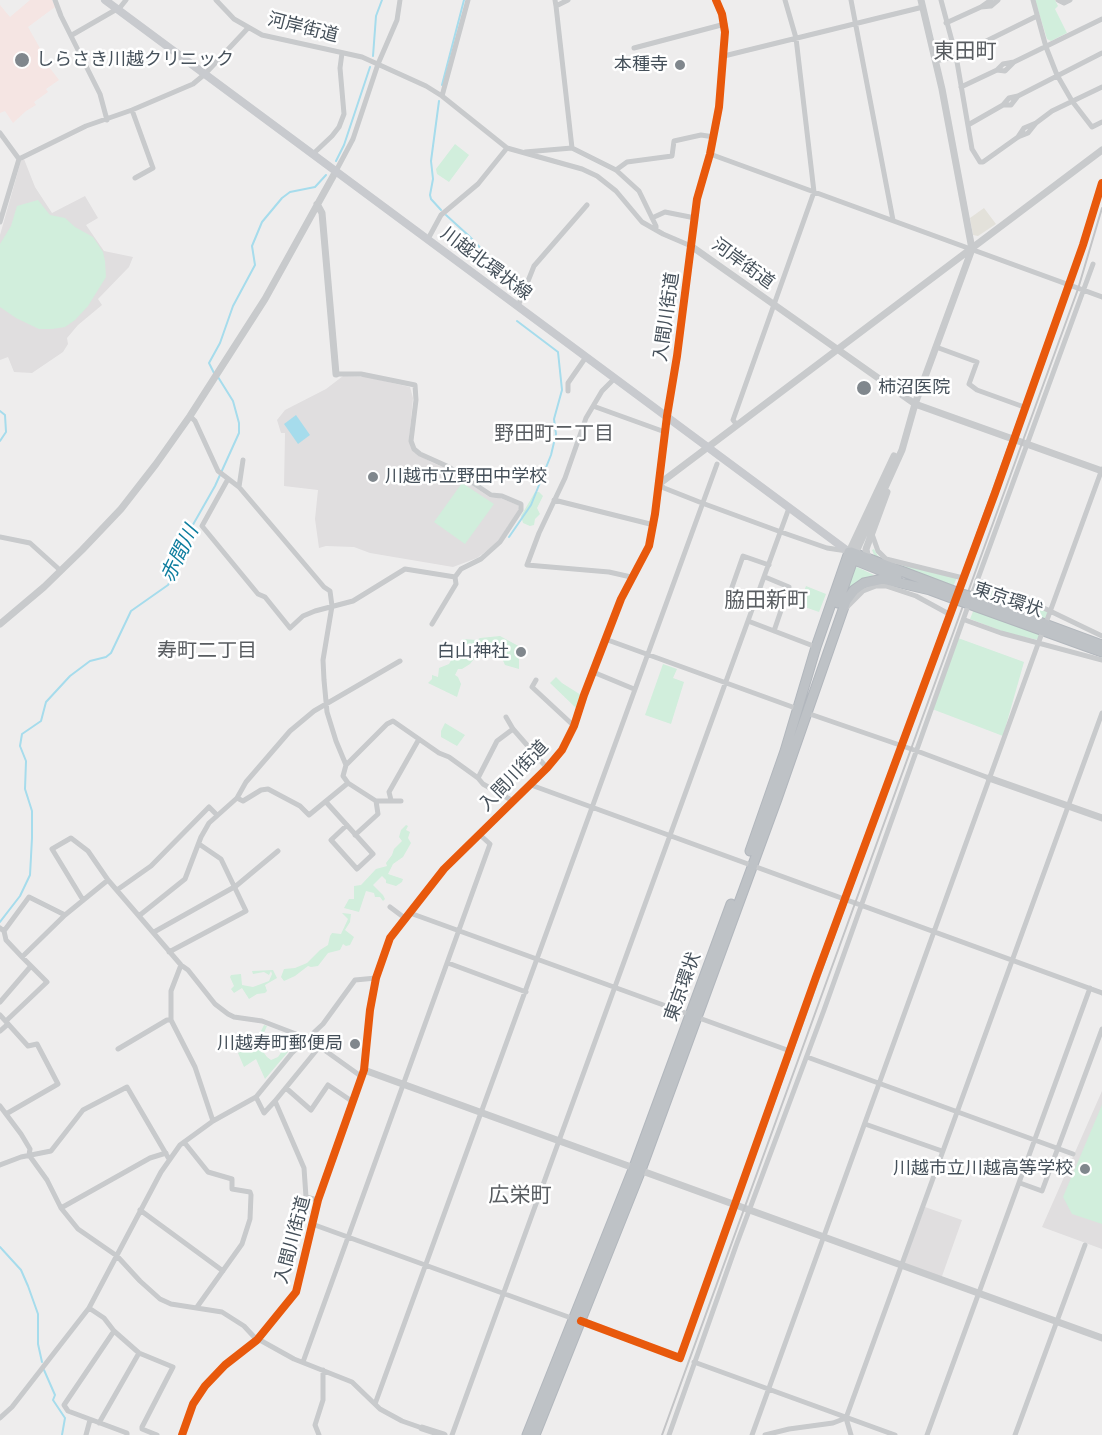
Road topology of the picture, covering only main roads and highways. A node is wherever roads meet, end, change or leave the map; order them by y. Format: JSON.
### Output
{"nodes":[{"id":1,"x":105,"y":0,"type":"edge"},
{"id":2,"x":852,"y":555,"type":"junction"},
{"id":3,"x":930,"y":590,"type":"junction"},
{"id":4,"x":963,"y":598,"type":"junction"},
{"id":5,"x":1102,"y":645,"type":"edge"},
{"id":6,"x":1102,"y":652,"type":"edge"},
{"id":7,"x":802,"y":711,"type":"junction"},
{"id":8,"x":795,"y":742,"type":"junction"},
{"id":9,"x":748,"y":865,"type":"junction"},
{"id":10,"x":578,"y":1320,"type":"junction"},
{"id":11,"x":527,"y":1435,"type":"edge"},
{"id":12,"x":535,"y":1435,"type":"edge"}],
"edges":[{"from":1,"to":2,"type":"main road","name":"川越北環状線"},
{"from":2,"to":3,"type":"highway"},
{"from":2,"to":4,"type":"highway","name":"東京環状"},
{"from":2,"to":7,"type":"highway","name":"東京環状"},
{"from":2,"to":8,"type":"highway","name":"東京環状"},
{"from":3,"to":4,"type":"highway","name":"東京環状"},
{"from":3,"to":7,"type":"highway","name":"東京環状"},
{"from":4,"to":5,"type":"highway","name":"東京環状"},
{"from":4,"to":6,"type":"highway","name":"東京環状"},
{"from":7,"to":8,"type":"highway","name":"東京環状"},
{"from":7,"to":9,"type":"highway","name":"東京環状"},
{"from":8,"to":9,"type":"highway","name":"東京環状"},
{"from":9,"to":10,"type":"highway","name":"東京環状"},
{"from":10,"to":11,"type":"highway","name":"東京環状"},
{"from":10,"to":12,"type":"highway","name":"東京環状"}]}
